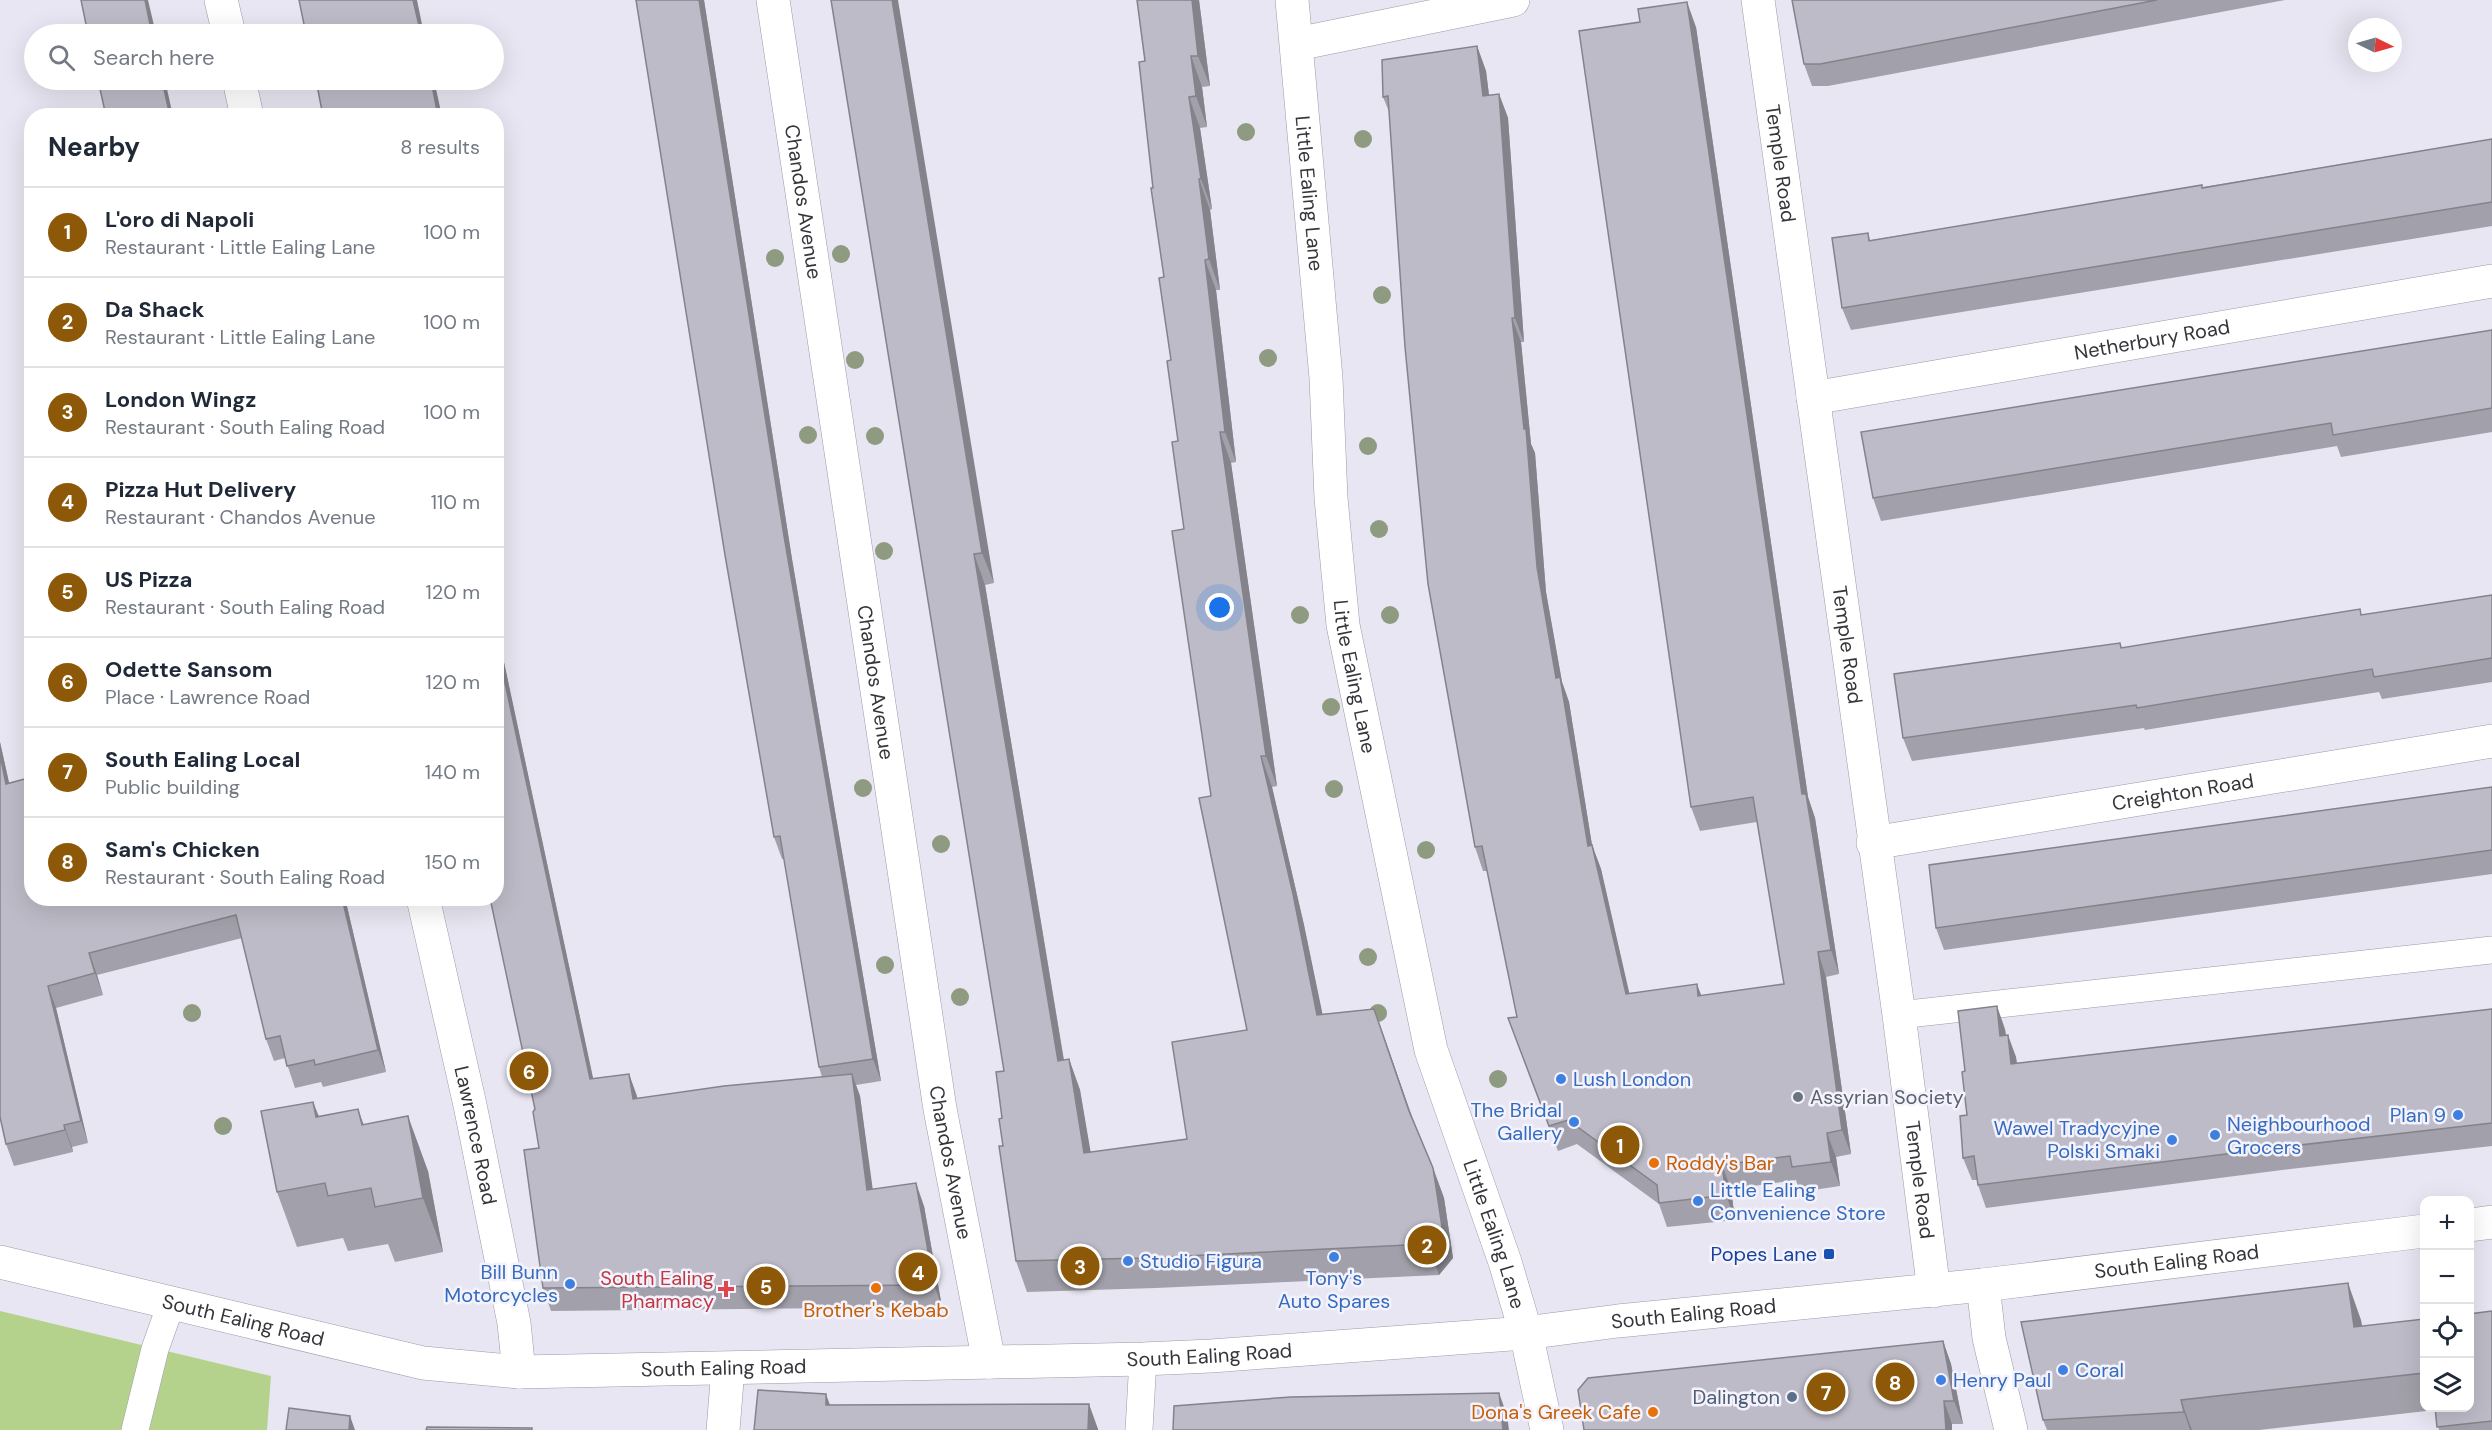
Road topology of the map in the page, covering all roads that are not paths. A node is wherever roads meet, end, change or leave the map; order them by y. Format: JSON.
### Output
{"nodes":[{"id":1,"x":221,"y":0,"type":"edge"},
{"id":2,"x":773,"y":0,"type":"edge"},
{"id":3,"x":1292,"y":0,"type":"edge"},
{"id":4,"x":1513,"y":0,"type":"edge"},
{"id":5,"x":1758,"y":0,"type":"edge"},
{"id":6,"x":227,"y":24,"type":"edge"},
{"id":7,"x":1298,"y":44,"type":"junction"},
{"id":8,"x":241,"y":90,"type":"edge"},
{"id":9,"x":245,"y":108,"type":"edge"},
{"id":10,"x":2492,"y":281,"type":"edge"},
{"id":11,"x":1813,"y":398,"type":"junction"},
{"id":12,"x":2492,"y":741,"type":"edge"},
{"id":13,"x":1874,"y":843,"type":"junction"},
{"id":14,"x":425,"y":906,"type":"edge"},
{"id":15,"x":2492,"y":950,"type":"edge"},
{"id":16,"x":1899,"y":1015,"type":"junction"},
{"id":17,"x":2492,"y":1222,"type":"edge"},
{"id":18,"x":2474,"y":1224,"type":"edge"},
{"id":19,"x":2420,"y":1231,"type":"edge"},
{"id":20,"x":0,"y":1262,"type":"edge"},
{"id":21,"x":1983,"y":1285,"type":"junction"},
{"id":22,"x":1934,"y":1291,"type":"junction"},
{"id":23,"x":171,"y":1304,"type":"junction"},
{"id":24,"x":1526,"y":1333,"type":"junction"},
{"id":25,"x":1143,"y":1359,"type":"junction"},
{"id":26,"x":989,"y":1362,"type":"junction"},
{"id":27,"x":728,"y":1369,"type":"junction"},
{"id":28,"x":519,"y":1372,"type":"junction"},
{"id":29,"x":135,"y":1430,"type":"edge"},
{"id":30,"x":723,"y":1430,"type":"edge"},
{"id":31,"x":1139,"y":1430,"type":"edge"},
{"id":32,"x":1547,"y":1430,"type":"edge"},
{"id":33,"x":2011,"y":1430,"type":"edge"}],
"edges":[{"from":1,"to":6,"type":"street"},
{"from":2,"to":26,"type":"street","name":"Chandos Avenue"},
{"from":3,"to":7,"type":"street","name":"Little Ealing Lane"},
{"from":4,"to":7,"type":"street"},
{"from":5,"to":11,"type":"street","name":"Temple Road"},
{"from":7,"to":24,"type":"street","name":"Little Ealing Lane"},
{"from":8,"to":9,"type":"street"},
{"from":10,"to":11,"type":"street","name":"Netherbury Road"},
{"from":11,"to":13,"type":"street","name":"Temple Road"},
{"from":12,"to":13,"type":"street","name":"Creighton Road"},
{"from":13,"to":16,"type":"street","name":"Temple Road"},
{"from":14,"to":28,"type":"street","name":"Lawrence Road"},
{"from":15,"to":16,"type":"lane"},
{"from":16,"to":22,"type":"street","name":"Temple Road"},
{"from":17,"to":18,"type":"street"},
{"from":19,"to":21,"type":"street","name":"South Ealing Road"},
{"from":20,"to":23,"type":"street","name":"South Ealing Road"},
{"from":21,"to":22,"type":"street","name":"South Ealing Road"},
{"from":21,"to":33,"type":"street"},
{"from":22,"to":24,"type":"street","name":"South Ealing Road"},
{"from":23,"to":28,"type":"street","name":"South Ealing Road"},
{"from":23,"to":29,"type":"lane"},
{"from":24,"to":25,"type":"street","name":"South Ealing Road"},
{"from":24,"to":32,"type":"street","name":"Little Ealing Lane"},
{"from":25,"to":26,"type":"street","name":"South Ealing Road"},
{"from":25,"to":31,"type":"lane"},
{"from":26,"to":27,"type":"street","name":"South Ealing Road"},
{"from":27,"to":28,"type":"street","name":"South Ealing Road"},
{"from":27,"to":30,"type":"street"}]}
